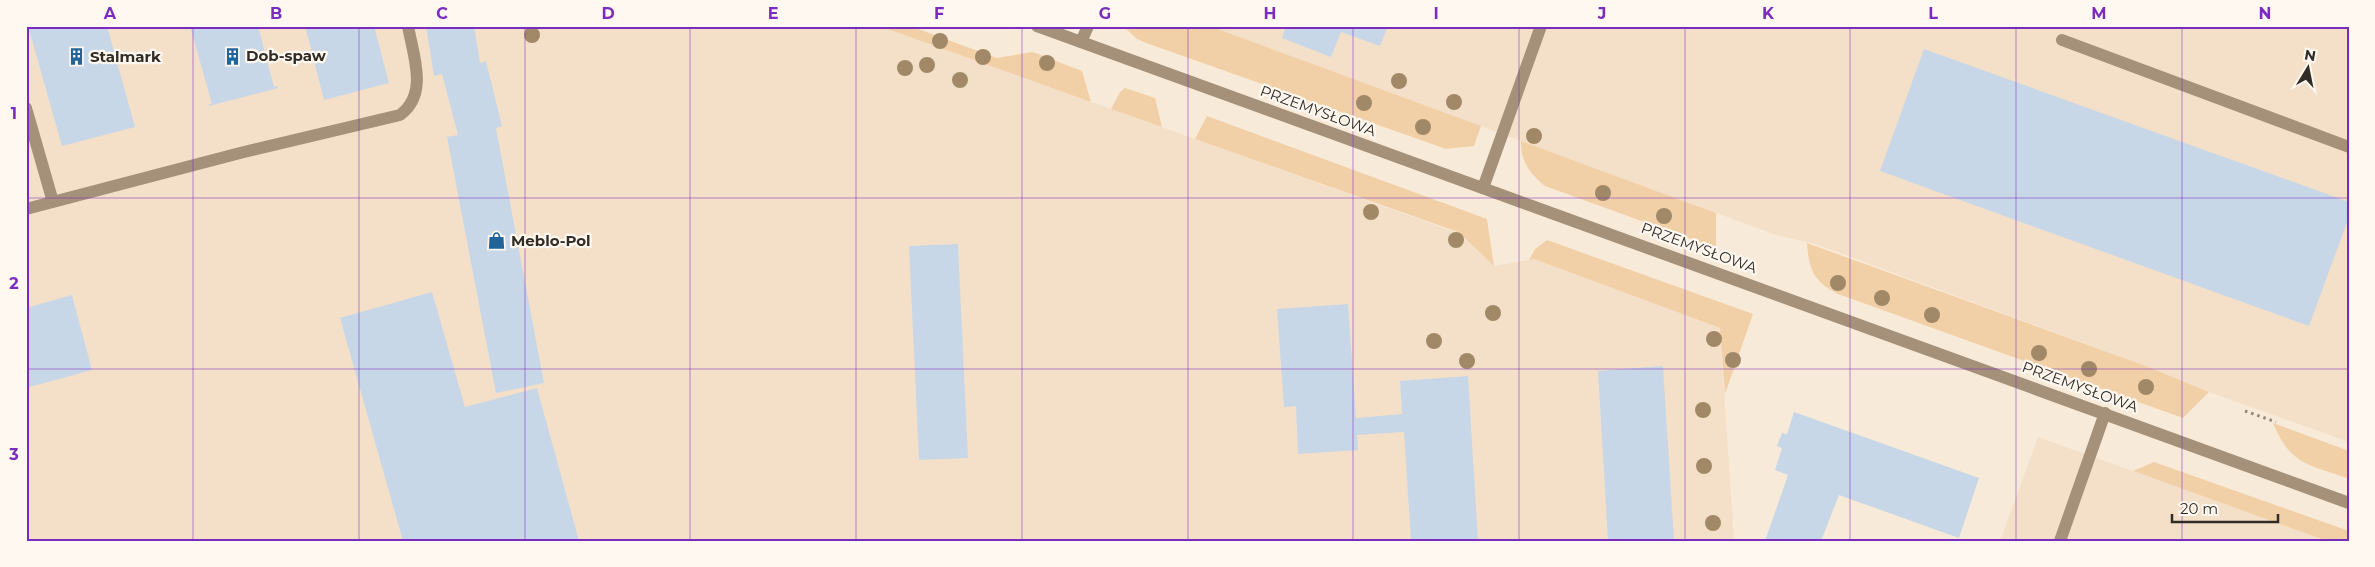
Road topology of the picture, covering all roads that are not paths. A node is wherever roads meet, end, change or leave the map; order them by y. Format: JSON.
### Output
{"nodes":[{"id":1,"x":408,"y":26,"type":"edge"},
{"id":2,"x":1037,"y":26,"type":"edge"},
{"id":3,"x":1088,"y":26,"type":"edge"},
{"id":4,"x":1541,"y":26,"type":"edge"},
{"id":5,"x":2062,"y":40,"type":"dead end"},
{"id":6,"x":1081,"y":42,"type":"junction"},
{"id":7,"x":26,"y":108,"type":"edge"},
{"id":8,"x":2349,"y":147,"type":"edge"},
{"id":9,"x":1483,"y":188,"type":"junction"},
{"id":10,"x":53,"y":202,"type":"junction"},
{"id":11,"x":26,"y":209,"type":"edge"},
{"id":12,"x":2105,"y":413,"type":"junction"},
{"id":13,"x":2349,"y":503,"type":"edge"},
{"id":14,"x":2060,"y":541,"type":"edge"}],
"edges":[{"from":1,"to":10,"type":"street"},
{"from":2,"to":6,"type":"street","name":"PRZEMYSŁOWA"},
{"from":3,"to":6,"type":"street"},
{"from":4,"to":9,"type":"street"},
{"from":5,"to":8,"type":"street"},
{"from":6,"to":9,"type":"street","name":"PRZEMYSŁOWA"},
{"from":7,"to":10,"type":"street"},
{"from":9,"to":12,"type":"street","name":"PRZEMYSŁOWA"},
{"from":10,"to":11,"type":"street"},
{"from":12,"to":13,"type":"street","name":"PRZEMYSŁOWA"},
{"from":12,"to":14,"type":"street"}]}
